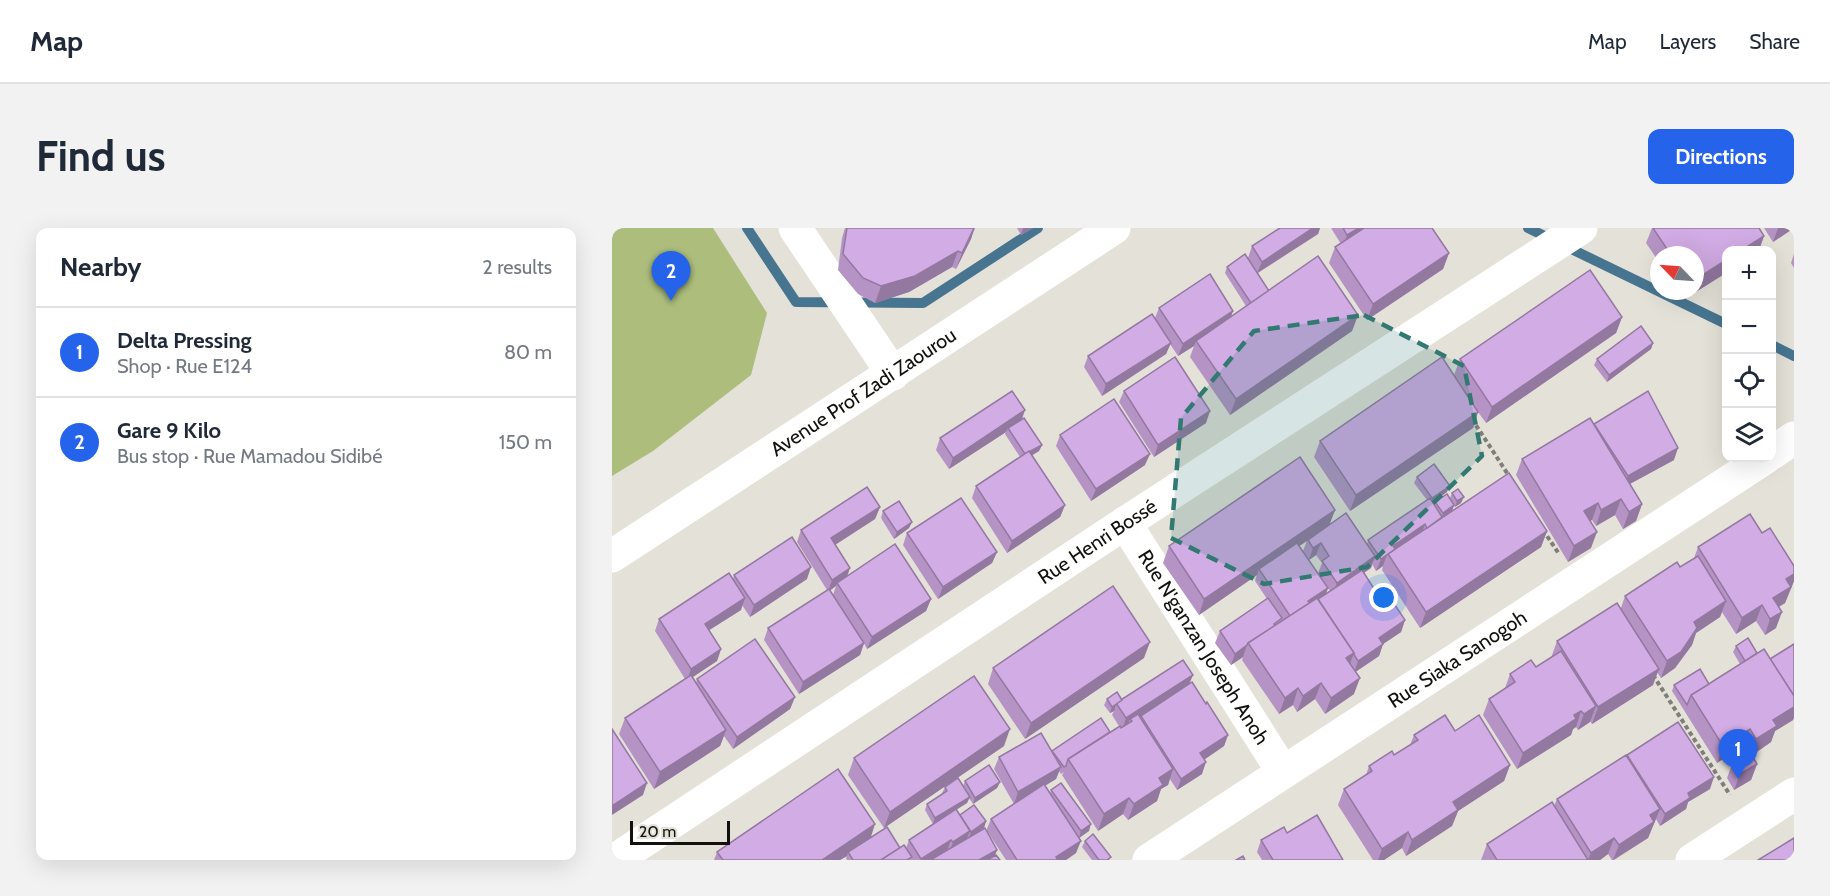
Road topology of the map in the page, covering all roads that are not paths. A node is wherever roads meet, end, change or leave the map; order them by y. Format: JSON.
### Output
{"nodes":[{"id":1,"x":795,"y":228,"type":"edge"},
{"id":2,"x":1114,"y":228,"type":"edge"},
{"id":3,"x":1581,"y":228,"type":"edge"},
{"id":4,"x":893,"y":374,"type":"junction"},
{"id":5,"x":1794,"y":438,"type":"edge"},
{"id":6,"x":1776,"y":450,"type":"edge"},
{"id":7,"x":1759,"y":462,"type":"edge"},
{"id":8,"x":1125,"y":523,"type":"junction"},
{"id":9,"x":612,"y":556,"type":"edge"},
{"id":10,"x":1283,"y":772,"type":"junction"},
{"id":11,"x":1794,"y":794,"type":"edge"},
{"id":12,"x":615,"y":860,"type":"edge"},
{"id":13,"x":1149,"y":860,"type":"edge"},
{"id":14,"x":1692,"y":860,"type":"edge"}],
"edges":[{"from":1,"to":4,"type":"street"},
{"from":2,"to":4,"type":"street","name":"Avenue Prof Zadi Zaourou"},
{"from":3,"to":8,"type":"street","name":"Rue Henri Bossé"},
{"from":4,"to":9,"type":"street","name":"Avenue Prof Zadi Zaourou"},
{"from":5,"to":6,"type":"street"},
{"from":7,"to":10,"type":"street","name":"Rue Siaka Sanogoh"},
{"from":8,"to":10,"type":"street","name":"Rue N'ganzan Joseph Anoh"},
{"from":8,"to":12,"type":"street","name":"Rue Henri Bossé"},
{"from":10,"to":13,"type":"street","name":"Rue Siaka Sanogoh"},
{"from":11,"to":14,"type":"street"}]}
